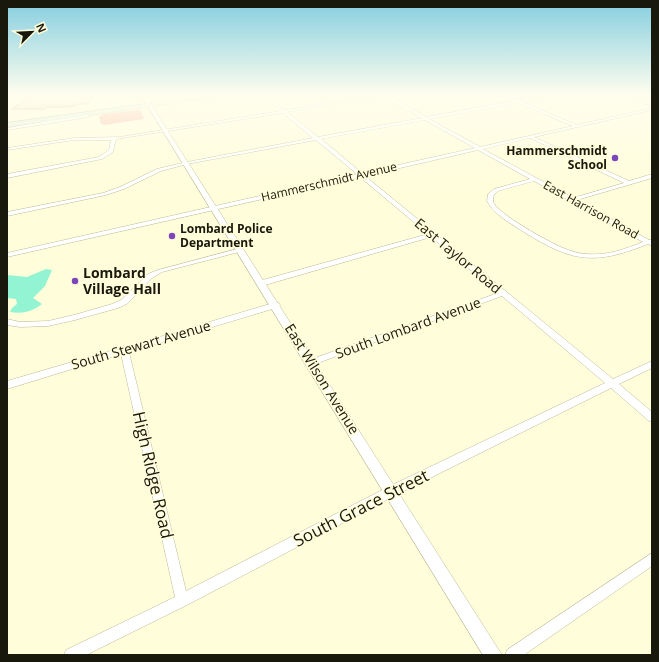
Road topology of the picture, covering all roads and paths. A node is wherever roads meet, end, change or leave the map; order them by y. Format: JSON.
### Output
{"nodes":[{"id":1,"x":27,"y":126,"type":"edge"},
{"id":2,"x":163,"y":126,"type":"edge"},
{"id":3,"x":191,"y":126,"type":"edge"},
{"id":4,"x":302,"y":126,"type":"edge"},
{"id":5,"x":386,"y":126,"type":"edge"},
{"id":6,"x":441,"y":126,"type":"edge"},
{"id":7,"x":578,"y":126,"type":"edge"},
{"id":8,"x":7,"y":129,"type":"edge"},
{"id":9,"x":166,"y":130,"type":"junction"},
{"id":10,"x":531,"y":136,"type":"junction"},
{"id":11,"x":114,"y":138,"type":"junction"},
{"id":12,"x":318,"y":139,"type":"junction"},
{"id":13,"x":479,"y":148,"type":"junction"},
{"id":14,"x":7,"y":149,"type":"edge"},
{"id":15,"x":187,"y":163,"type":"junction"},
{"id":16,"x":361,"y":175,"type":"junction"},
{"id":17,"x":7,"y":176,"type":"edge"},
{"id":18,"x":652,"y":176,"type":"edge"},
{"id":19,"x":534,"y":179,"type":"junction"},
{"id":20,"x":629,"y":183,"type":"junction"},
{"id":21,"x":571,"y":200,"type":"junction"},
{"id":22,"x":214,"y":208,"type":"junction"},
{"id":23,"x":7,"y":214,"type":"edge"},
{"id":24,"x":433,"y":234,"type":"junction"},
{"id":25,"x":651,"y":242,"type":"edge"},
{"id":26,"x":241,"y":250,"type":"junction"},
{"id":27,"x":7,"y":255,"type":"edge"},
{"id":28,"x":262,"y":283,"type":"junction"},
{"id":29,"x":504,"y":293,"type":"junction"},
{"id":30,"x":276,"y":305,"type":"junction"},
{"id":31,"x":7,"y":322,"type":"edge"},
{"id":32,"x":124,"y":349,"type":"junction"},
{"id":33,"x":312,"y":362,"type":"junction"},
{"id":34,"x":652,"y":364,"type":"edge"},
{"id":35,"x":611,"y":384,"type":"junction"},
{"id":36,"x":7,"y":385,"type":"edge"},
{"id":37,"x":652,"y":418,"type":"edge"},
{"id":38,"x":392,"y":491,"type":"junction"},
{"id":39,"x":652,"y":559,"type":"edge"},
{"id":40,"x":182,"y":600,"type":"junction"},
{"id":41,"x":71,"y":655,"type":"edge"},
{"id":42,"x":493,"y":655,"type":"edge"},
{"id":43,"x":512,"y":655,"type":"edge"}],
"edges":[{"from":1,"to":8,"type":"street"},
{"from":2,"to":9,"type":"street","name":"East Wilson Avenue"},
{"from":3,"to":9,"type":"street"},
{"from":4,"to":12,"type":"street","name":"East Taylor Road"},
{"from":5,"to":12,"type":"street"},
{"from":6,"to":13,"type":"street","name":"East Harrison Road"},
{"from":7,"to":10,"type":"street","name":"Hammerschmidt Avenue"},
{"from":9,"to":11,"type":"street"},
{"from":9,"to":15,"type":"street","name":"East Wilson Avenue"},
{"from":10,"to":13,"type":"street","name":"Hammerschmidt Avenue"},
{"from":10,"to":20,"type":"street"},
{"from":11,"to":14,"type":"street"},
{"from":11,"to":17,"type":"street"},
{"from":12,"to":15,"type":"street"},
{"from":12,"to":16,"type":"street","name":"East Taylor Road"},
{"from":13,"to":16,"type":"street","name":"Hammerschmidt Avenue"},
{"from":13,"to":19,"type":"street","name":"East Harrison Road"},
{"from":15,"to":22,"type":"street","name":"East Wilson Avenue"},
{"from":15,"to":23,"type":"street"},
{"from":16,"to":22,"type":"street","name":"Hammerschmidt Avenue"},
{"from":16,"to":24,"type":"street","name":"East Taylor Road"},
{"from":18,"to":20,"type":"street"},
{"from":19,"to":21,"type":"street","name":"East Harrison Road"},
{"from":19,"to":25,"type":"street"},
{"from":20,"to":21,"type":"street"},
{"from":21,"to":25,"type":"street","name":"East Harrison Road"},
{"from":22,"to":26,"type":"street","name":"East Wilson Avenue"},
{"from":22,"to":27,"type":"street","name":"Hammerschmidt Avenue"},
{"from":24,"to":28,"type":"street"},
{"from":24,"to":29,"type":"street","name":"East Taylor Road"},
{"from":26,"to":28,"type":"street","name":"East Wilson Avenue"},
{"from":26,"to":31,"type":"street"},
{"from":28,"to":30,"type":"street","name":"East Wilson Avenue"},
{"from":29,"to":33,"type":"street","name":"South Lombard Avenue"},
{"from":29,"to":35,"type":"street","name":"East Taylor Road"},
{"from":30,"to":32,"type":"street","name":"South Stewart Avenue"},
{"from":30,"to":33,"type":"street","name":"East Wilson Avenue"},
{"from":32,"to":36,"type":"street","name":"South Stewart Avenue"},
{"from":32,"to":40,"type":"street","name":"High Ridge Road"},
{"from":33,"to":38,"type":"street","name":"East Wilson Avenue"},
{"from":34,"to":35,"type":"street","name":"South Grace Street"},
{"from":35,"to":37,"type":"street","name":"East Taylor Road"},
{"from":35,"to":38,"type":"street","name":"South Grace Street"},
{"from":38,"to":40,"type":"street","name":"South Grace Street"},
{"from":38,"to":42,"type":"street","name":"East Wilson Avenue"},
{"from":39,"to":43,"type":"street"},
{"from":40,"to":41,"type":"street","name":"South Grace Street"}]}
